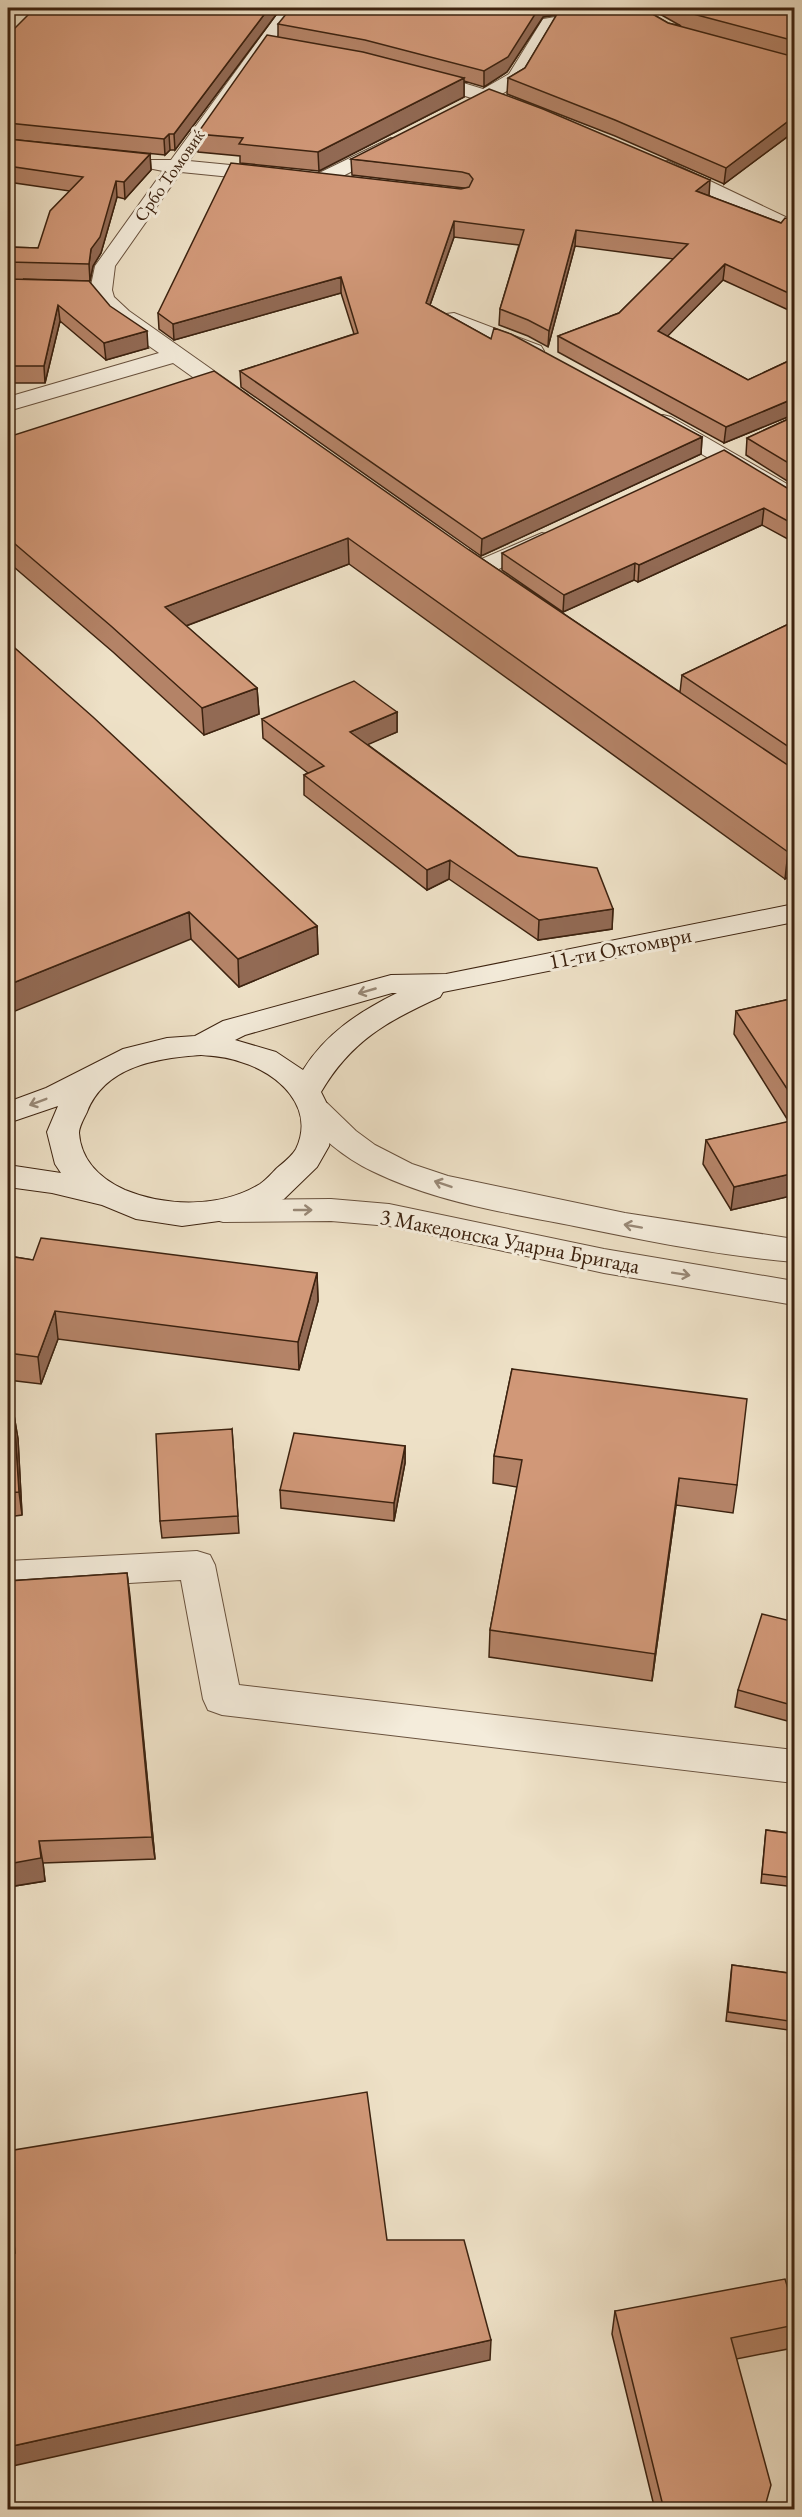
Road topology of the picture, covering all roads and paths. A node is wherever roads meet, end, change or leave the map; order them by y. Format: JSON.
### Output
{"nodes":[{"id":1,"x":292,"y":8,"type":"edge"},
{"id":2,"x":633,"y":9,"type":"edge"},
{"id":3,"x":263,"y":44,"type":"junction"},
{"id":4,"x":286,"y":48,"type":"edge"},
{"id":5,"x":405,"y":72,"type":"edge"},
{"id":6,"x":487,"y":95,"type":"junction"},
{"id":7,"x":466,"y":106,"type":"edge"},
{"id":8,"x":540,"y":114,"type":"edge"},
{"id":9,"x":405,"y":137,"type":"edge"},
{"id":10,"x":650,"y":160,"type":"edge"},
{"id":11,"x":138,"y":162,"type":"edge"},
{"id":12,"x":174,"y":166,"type":"junction"},
{"id":13,"x":322,"y":179,"type":"junction"},
{"id":14,"x":357,"y":184,"type":"edge"},
{"id":15,"x":795,"y":229,"type":"edge"},
{"id":16,"x":78,"y":289,"type":"edge"},
{"id":17,"x":101,"y":290,"type":"junction"},
{"id":18,"x":454,"y":319,"type":"edge"},
{"id":19,"x":176,"y":355,"type":"junction"},
{"id":20,"x":549,"y":360,"type":"edge"},
{"id":21,"x":8,"y":404,"type":"edge"},
{"id":22,"x":254,"y":410,"type":"edge"},
{"id":23,"x":642,"y":411,"type":"edge"},
{"id":24,"x":734,"y":450,"type":"junction"},
{"id":25,"x":692,"y":470,"type":"edge"},
{"id":26,"x":795,"y":498,"type":"edge"},
{"id":27,"x":564,"y":530,"type":"edge"},
{"id":28,"x":459,"y":555,"type":"edge"},
{"id":29,"x":478,"y":569,"type":"junction"},
{"id":30,"x":498,"y":583,"type":"edge"},
{"id":31,"x":795,"y":913,"type":"edge"},
{"id":32,"x":446,"y":983,"type":"junction"},
{"id":33,"x":201,"y":1045,"type":"junction"},
{"id":34,"x":105,"y":1070,"type":"junction"},
{"id":35,"x":311,"y":1101,"type":"junction"},
{"id":36,"x":8,"y":1113,"type":"edge"},
{"id":37,"x":8,"y":1176,"type":"edge"},
{"id":38,"x":105,"y":1197,"type":"junction"},
{"id":39,"x":223,"y":1211,"type":"junction"},
{"id":40,"x":795,"y":1251,"type":"edge"},
{"id":41,"x":795,"y":1293,"type":"edge"},
{"id":42,"x":8,"y":1576,"type":"edge"},
{"id":43,"x":795,"y":1767,"type":"edge"}],
"edges":[{"from":1,"to":3,"type":"street","name":"Србо Томовиќ"},
{"from":2,"to":6,"type":"street"},
{"from":3,"to":4,"type":"street"},
{"from":3,"to":12,"type":"street","name":"Србо Томовиќ"},
{"from":5,"to":6,"type":"street"},
{"from":6,"to":7,"type":"street"},
{"from":6,"to":8,"type":"street"},
{"from":9,"to":13,"type":"street"},
{"from":10,"to":15,"type":"street"},
{"from":11,"to":12,"type":"street"},
{"from":12,"to":13,"type":"street"},
{"from":12,"to":17,"type":"street","name":"Србо Томовиќ"},
{"from":13,"to":14,"type":"street"},
{"from":16,"to":17,"type":"street"},
{"from":17,"to":19,"type":"street"},
{"from":18,"to":20,"type":"street"},
{"from":19,"to":21,"type":"street"},
{"from":19,"to":22,"type":"street"},
{"from":23,"to":24,"type":"street"},
{"from":24,"to":25,"type":"street"},
{"from":24,"to":26,"type":"street"},
{"from":27,"to":29,"type":"street"},
{"from":28,"to":29,"type":"street"},
{"from":29,"to":30,"type":"street"},
{"from":31,"to":32,"type":"street","name":"11-ти Октомври"},
{"from":32,"to":33,"type":"street","one_way":true},
{"from":32,"to":35,"type":"street"},
{"from":33,"to":34,"type":"street"},
{"from":33,"to":35,"type":"street"},
{"from":34,"to":36,"type":"street","one_way":true},
{"from":34,"to":38,"type":"street"},
{"from":35,"to":39,"type":"street"},
{"from":40,"to":35,"type":"street","name":"3 Македонска Ударна Бригада","one_way":true},
{"from":37,"to":38,"type":"street"},
{"from":38,"to":39,"type":"street"},
{"from":39,"to":41,"type":"street","name":"3 Македонска Ударна Бригада","one_way":true},
{"from":42,"to":43,"type":"street"}]}
